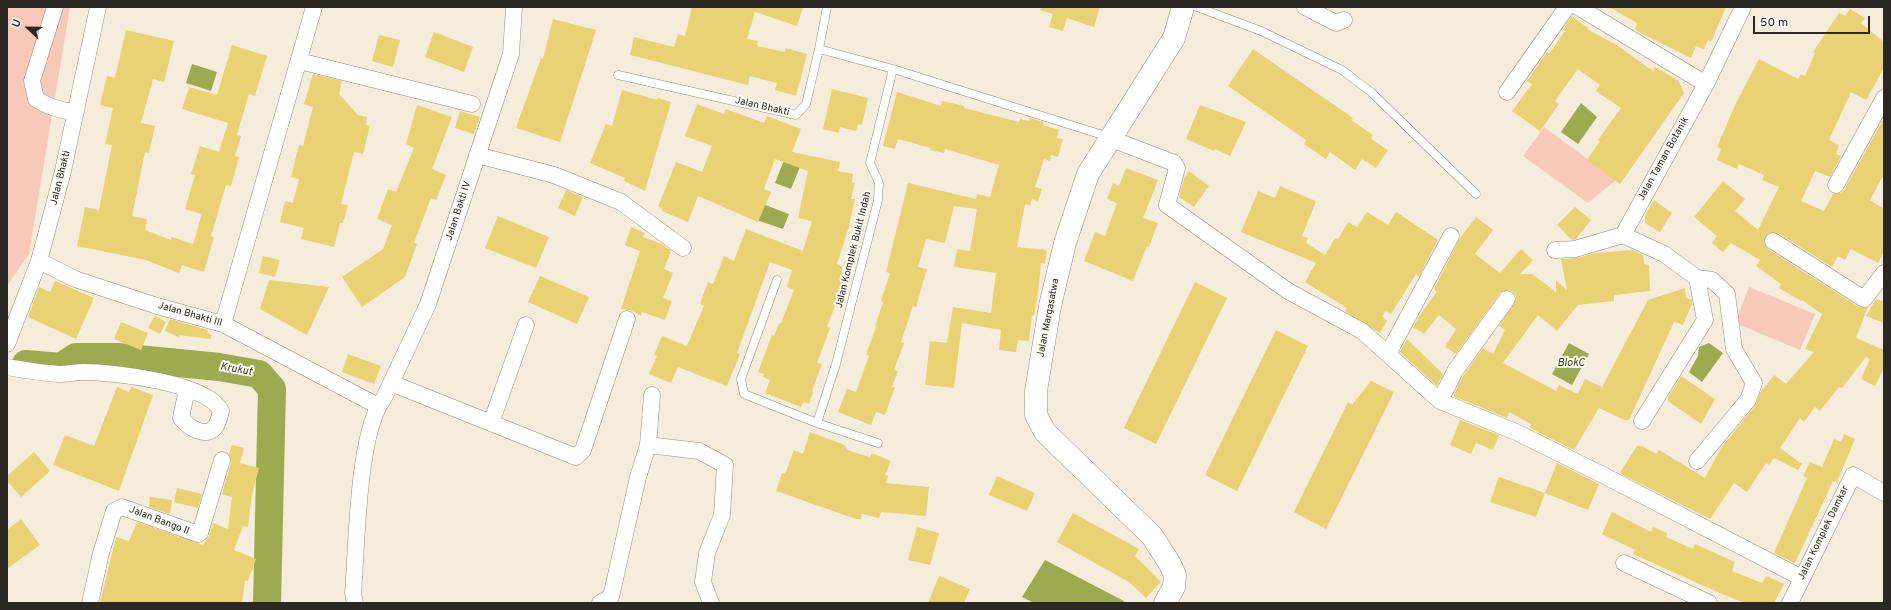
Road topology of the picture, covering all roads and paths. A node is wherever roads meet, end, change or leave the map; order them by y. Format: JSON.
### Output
{"nodes":[{"id":1,"x":55,"y":7,"type":"edge"},
{"id":2,"x":98,"y":7,"type":"edge"},
{"id":3,"x":314,"y":7,"type":"edge"},
{"id":4,"x":514,"y":7,"type":"edge"},
{"id":5,"x":827,"y":7,"type":"edge"},
{"id":6,"x":1183,"y":7,"type":"edge"},
{"id":7,"x":1197,"y":7,"type":"edge"},
{"id":8,"x":1305,"y":7,"type":"edge"},
{"id":9,"x":1567,"y":7,"type":"edge"},
{"id":10,"x":1578,"y":7,"type":"edge"},
{"id":11,"x":1743,"y":7,"type":"edge"},
{"id":12,"x":1344,"y":20,"type":"dead end"},
{"id":13,"x":819,"y":49,"type":"junction"},
{"id":14,"x":299,"y":61,"type":"junction"},
{"id":15,"x":893,"y":69,"type":"junction"},
{"id":16,"x":618,"y":75,"type":"dead end"},
{"id":17,"x":1706,"y":84,"type":"junction"},
{"id":18,"x":1507,"y":92,"type":"dead end"},
{"id":19,"x":1884,"y":98,"type":"edge"},
{"id":20,"x":472,"y":104,"type":"dead end"},
{"id":21,"x":76,"y":112,"type":"junction"},
{"id":22,"x":1109,"y":138,"type":"junction"},
{"id":23,"x":477,"y":155,"type":"junction"},
{"id":24,"x":1836,"y":185,"type":"dead end"},
{"id":25,"x":1476,"y":194,"type":"dead end"},
{"id":26,"x":1623,"y":235,"type":"junction"},
{"id":27,"x":1451,"y":236,"type":"dead end"},
{"id":28,"x":1773,"y":241,"type":"dead end"},
{"id":29,"x":683,"y":248,"type":"dead end"},
{"id":30,"x":1555,"y":250,"type":"dead end"},
{"id":31,"x":39,"y":261,"type":"junction"},
{"id":32,"x":1884,"y":272,"type":"edge"},
{"id":33,"x":1697,"y":278,"type":"junction"},
{"id":34,"x":777,"y":280,"type":"dead end"},
{"id":35,"x":1507,"y":299,"type":"dead end"},
{"id":36,"x":627,"y":319,"type":"dead end"},
{"id":37,"x":223,"y":324,"type":"junction"},
{"id":38,"x":526,"y":325,"type":"dead end"},
{"id":39,"x":7,"y":344,"type":"edge"},
{"id":40,"x":1388,"y":354,"type":"junction"},
{"id":41,"x":7,"y":367,"type":"edge"},
{"id":42,"x":391,"y":383,"type":"junction"},
{"id":43,"x":187,"y":389,"type":"dead end"},
{"id":44,"x":652,"y":395,"type":"dead end"},
{"id":45,"x":1440,"y":401,"type":"junction"},
{"id":46,"x":378,"y":406,"type":"junction"},
{"id":47,"x":1642,"y":421,"type":"dead end"},
{"id":48,"x":491,"y":423,"type":"junction"},
{"id":49,"x":817,"y":423,"type":"junction"},
{"id":50,"x":878,"y":443,"type":"dead end"},
{"id":51,"x":648,"y":445,"type":"junction"},
{"id":52,"x":222,"y":460,"type":"dead end"},
{"id":53,"x":1697,"y":461,"type":"dead end"},
{"id":54,"x":1884,"y":493,"type":"edge"},
{"id":55,"x":1624,"y":563,"type":"dead end"},
{"id":56,"x":1802,"y":578,"type":"junction"},
{"id":57,"x":90,"y":603,"type":"edge"},
{"id":58,"x":355,"y":603,"type":"edge"},
{"id":59,"x":600,"y":603,"type":"edge"},
{"id":60,"x":711,"y":603,"type":"edge"},
{"id":61,"x":1165,"y":603,"type":"edge"},
{"id":62,"x":1709,"y":603,"type":"edge"},
{"id":63,"x":1790,"y":603,"type":"edge"}],
"edges":[{"from":1,"to":21,"type":"street"},
{"from":2,"to":21,"type":"street","name":"Jalan Bhakti"},
{"from":3,"to":14,"type":"street"},
{"from":4,"to":23,"type":"street","name":"Jalan Bakti IV"},
{"from":5,"to":13,"type":"lane","name":"Jalan Bhakti"},
{"from":6,"to":22,"type":"street","name":"Jalan Margasatwa"},
{"from":7,"to":25,"type":"lane"},
{"from":8,"to":12,"type":"street"},
{"from":9,"to":18,"type":"street"},
{"from":10,"to":17,"type":"street"},
{"from":11,"to":17,"type":"street","name":"Jalan Taman Botanik"},
{"from":13,"to":15,"type":"lane"},
{"from":13,"to":16,"type":"lane","name":"Jalan Bhakti"},
{"from":14,"to":20,"type":"street"},
{"from":14,"to":37,"type":"street"},
{"from":15,"to":22,"type":"lane"},
{"from":15,"to":49,"type":"lane","name":"Jalan Komplek Bukit Indah"},
{"from":17,"to":26,"type":"street","name":"Jalan Taman Botanik"},
{"from":19,"to":24,"type":"street"},
{"from":21,"to":31,"type":"street","name":"Jalan Bhakti"},
{"from":22,"to":40,"type":"street"},
{"from":22,"to":61,"type":"street","name":"Jalan Margasatwa"},
{"from":23,"to":29,"type":"street"},
{"from":23,"to":42,"type":"street","name":"Jalan Bakti IV"},
{"from":26,"to":30,"type":"street"},
{"from":26,"to":33,"type":"street"},
{"from":27,"to":40,"type":"street"},
{"from":28,"to":32,"type":"street"},
{"from":31,"to":37,"type":"street","name":"Jalan Bhakti III"},
{"from":31,"to":39,"type":"street","name":"Jalan Bhakti"},
{"from":33,"to":47,"type":"street"},
{"from":33,"to":53,"type":"street"},
{"from":34,"to":49,"type":"lane"},
{"from":35,"to":45,"type":"street"},
{"from":36,"to":48,"type":"street"},
{"from":37,"to":46,"type":"street","name":"Jalan Bhakti III"},
{"from":38,"to":48,"type":"street"},
{"from":40,"to":45,"type":"street"},
{"from":41,"to":43,"type":"street"},
{"from":42,"to":46,"type":"street","name":"Jalan Bakti IV"},
{"from":42,"to":48,"type":"street"},
{"from":44,"to":51,"type":"street"},
{"from":45,"to":56,"type":"street"},
{"from":46,"to":58,"type":"street","name":"Jalan Bakti IV"},
{"from":49,"to":50,"type":"lane"},
{"from":51,"to":59,"type":"street"},
{"from":51,"to":60,"type":"street"},
{"from":52,"to":57,"type":"street","name":"Jalan Bango II"},
{"from":54,"to":56,"type":"street","name":"Jalan Komplek Damkar"},
{"from":55,"to":62,"type":"street"},
{"from":56,"to":63,"type":"street","name":"Jalan Komplek Damkar"}]}
